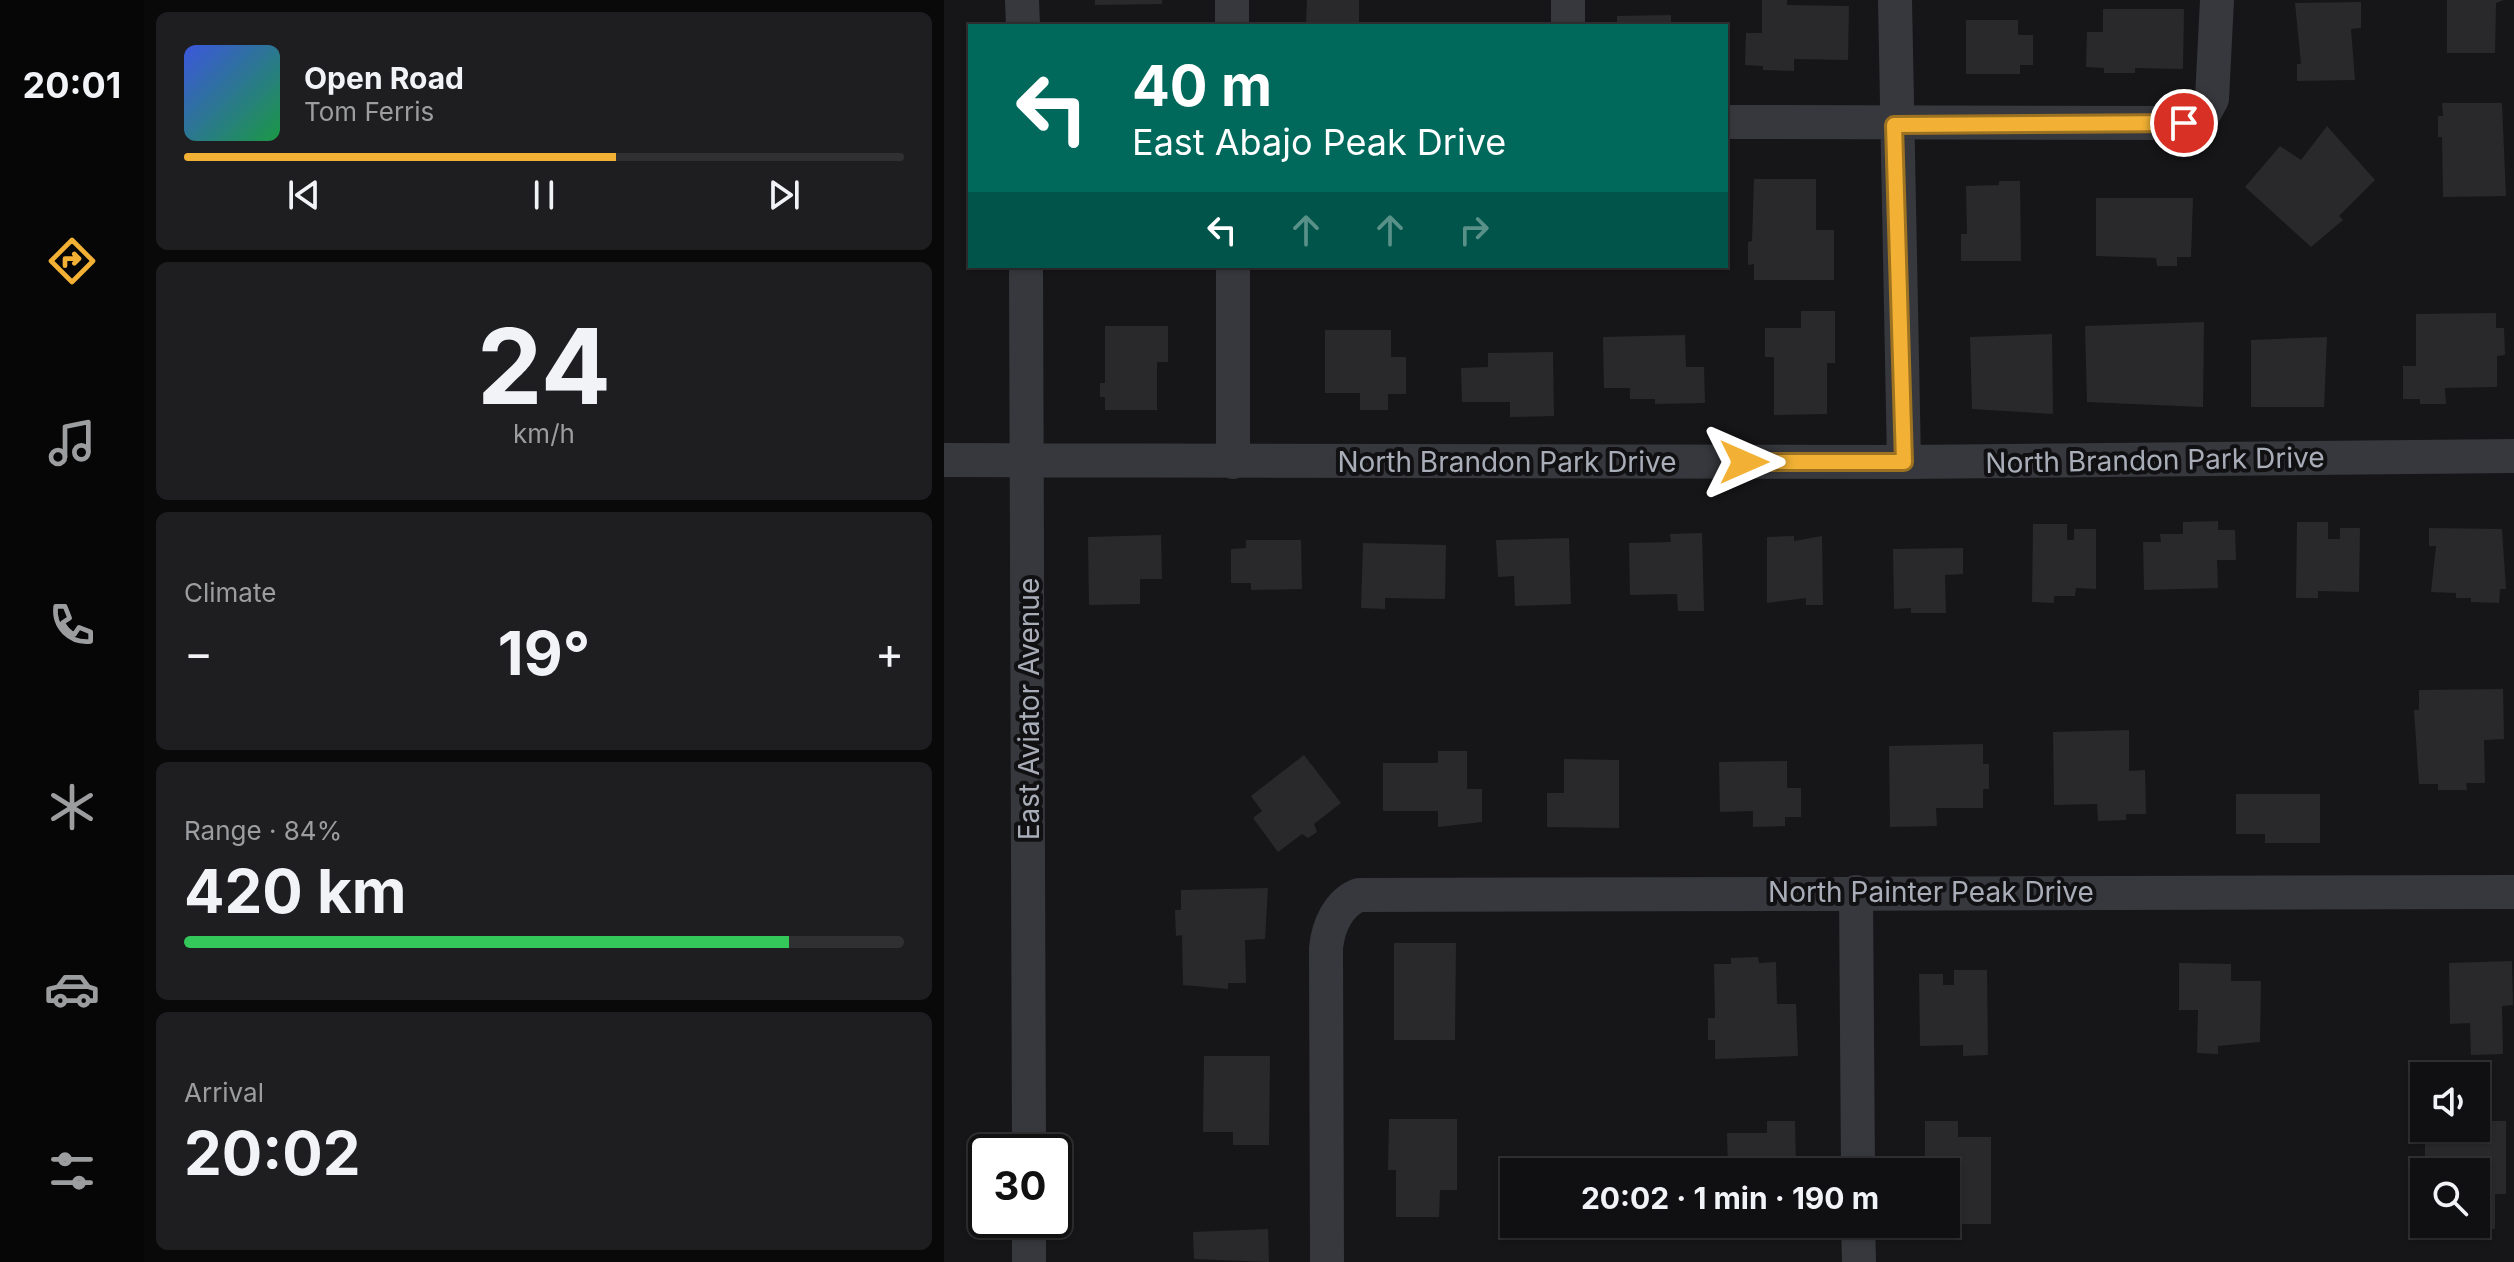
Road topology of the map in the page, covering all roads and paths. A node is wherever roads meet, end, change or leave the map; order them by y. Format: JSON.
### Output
{"nodes":[{"id":1,"x":1022,"y":0,"type":"edge"},
{"id":2,"x":1232,"y":0,"type":"edge"},
{"id":3,"x":1568,"y":0,"type":"edge"},
{"id":4,"x":1895,"y":0,"type":"edge"},
{"id":5,"x":2217,"y":0,"type":"edge"},
{"id":6,"x":1023,"y":24,"type":"edge"},
{"id":7,"x":1232,"y":24,"type":"edge"},
{"id":8,"x":1568,"y":24,"type":"edge"},
{"id":9,"x":1728,"y":122,"type":"edge"},
{"id":10,"x":1894,"y":125,"type":"junction"},
{"id":11,"x":1026,"y":268,"type":"edge"},
{"id":12,"x":1233,"y":268,"type":"edge"},
{"id":13,"x":2514,"y":456,"type":"edge"},
{"id":14,"x":944,"y":460,"type":"edge"},
{"id":15,"x":1029,"y":460,"type":"junction"},
{"id":16,"x":1233,"y":462,"type":"junction"},
{"id":17,"x":1904,"y":462,"type":"junction"},
{"id":18,"x":1856,"y":892,"type":"junction"},
{"id":19,"x":2514,"y":892,"type":"edge"},
{"id":20,"x":1029,"y":1134,"type":"edge"},
{"id":21,"x":1858,"y":1158,"type":"edge"},
{"id":22,"x":1029,"y":1238,"type":"edge"},
{"id":23,"x":1858,"y":1238,"type":"edge"},
{"id":24,"x":1029,"y":1262,"type":"edge"},
{"id":25,"x":1327,"y":1262,"type":"edge"},
{"id":26,"x":1859,"y":1262,"type":"edge"}],
"edges":[{"from":1,"to":6,"type":"street"},
{"from":2,"to":7,"type":"street"},
{"from":3,"to":8,"type":"street"},
{"from":4,"to":10,"type":"street"},
{"from":5,"to":10,"type":"street"},
{"from":9,"to":10,"type":"street"},
{"from":10,"to":17,"type":"street"},
{"from":11,"to":15,"type":"street","name":"East Aviator Avenue"},
{"from":12,"to":16,"type":"street"},
{"from":13,"to":17,"type":"street","name":"North Brandon Park Drive"},
{"from":14,"to":15,"type":"street","name":"North Brandon Park Drive"},
{"from":15,"to":16,"type":"street","name":"North Brandon Park Drive"},
{"from":15,"to":20,"type":"street","name":"East Aviator Avenue"},
{"from":16,"to":17,"type":"street","name":"North Brandon Park Drive"},
{"from":18,"to":19,"type":"street","name":"North Painter Peak Drive"},
{"from":18,"to":21,"type":"street"},
{"from":18,"to":25,"type":"street","name":"North Painter Peak Drive"},
{"from":22,"to":24,"type":"street"},
{"from":23,"to":26,"type":"street"}]}
